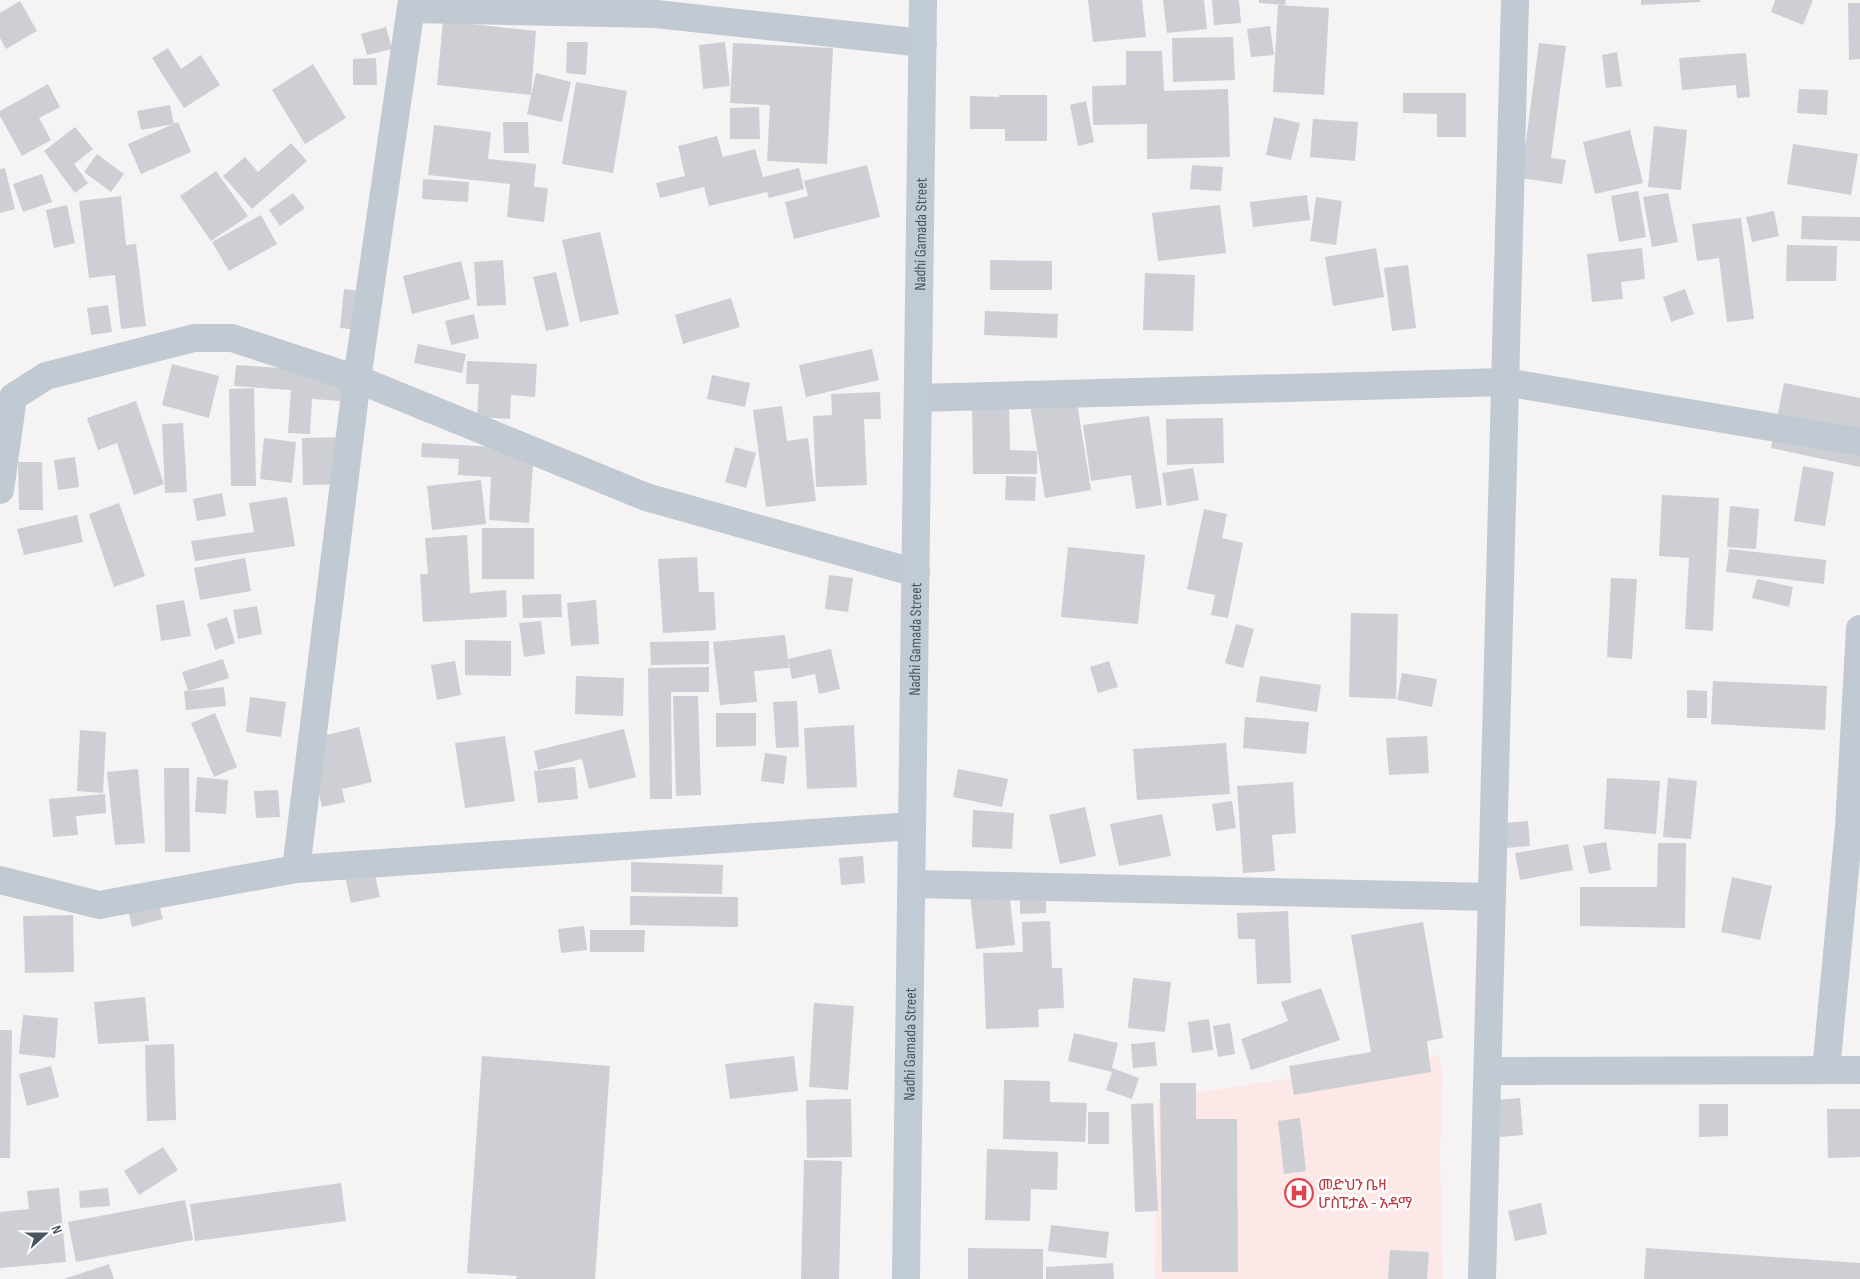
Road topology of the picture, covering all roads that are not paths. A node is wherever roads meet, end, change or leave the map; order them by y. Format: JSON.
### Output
{"nodes":[{"id":1,"x":923,"y":0,"type":"edge"},
{"id":2,"x":1515,"y":0,"type":"edge"},
{"id":3,"x":412,"y":4,"type":"edge"},
{"id":4,"x":923,"y":43,"type":"junction"},
{"id":5,"x":358,"y":379,"type":"junction"},
{"id":6,"x":1505,"y":382,"type":"junction"},
{"id":7,"x":918,"y":398,"type":"junction"},
{"id":8,"x":1860,"y":442,"type":"edge"},
{"id":9,"x":0,"y":490,"type":"edge"},
{"id":10,"x":916,"y":573,"type":"junction"},
{"id":11,"x":1860,"y":629,"type":"edge"},
{"id":12,"x":912,"y":826,"type":"junction"},
{"id":13,"x":296,"y":868,"type":"junction"},
{"id":14,"x":0,"y":880,"type":"edge"},
{"id":15,"x":912,"y":884,"type":"junction"},
{"id":16,"x":1492,"y":897,"type":"junction"},
{"id":17,"x":1826,"y":1070,"type":"junction"},
{"id":18,"x":1860,"y":1070,"type":"edge"},
{"id":19,"x":1488,"y":1071,"type":"junction"},
{"id":20,"x":906,"y":1279,"type":"edge"},
{"id":21,"x":1482,"y":1279,"type":"edge"}],
"edges":[{"from":1,"to":4,"type":"street","name":"Nadhi Gamada Street"},
{"from":2,"to":6,"type":"street"},
{"from":3,"to":4,"type":"street"},
{"from":3,"to":5,"type":"street"},
{"from":4,"to":7,"type":"street","name":"Nadhi Gamada Street"},
{"from":5,"to":9,"type":"street"},
{"from":5,"to":10,"type":"street"},
{"from":5,"to":13,"type":"street"},
{"from":6,"to":7,"type":"street"},
{"from":6,"to":8,"type":"street"},
{"from":6,"to":16,"type":"street"},
{"from":7,"to":10,"type":"street","name":"Nadhi Gamada Street"},
{"from":10,"to":12,"type":"street","name":"Nadhi Gamada Street"},
{"from":11,"to":17,"type":"street"},
{"from":12,"to":13,"type":"street"},
{"from":12,"to":15,"type":"street","name":"Nadhi Gamada Street"},
{"from":13,"to":14,"type":"street"},
{"from":15,"to":16,"type":"street"},
{"from":15,"to":20,"type":"street","name":"Nadhi Gamada Street"},
{"from":16,"to":19,"type":"street"},
{"from":17,"to":18,"type":"street"},
{"from":17,"to":19,"type":"street"},
{"from":19,"to":21,"type":"street"}]}
